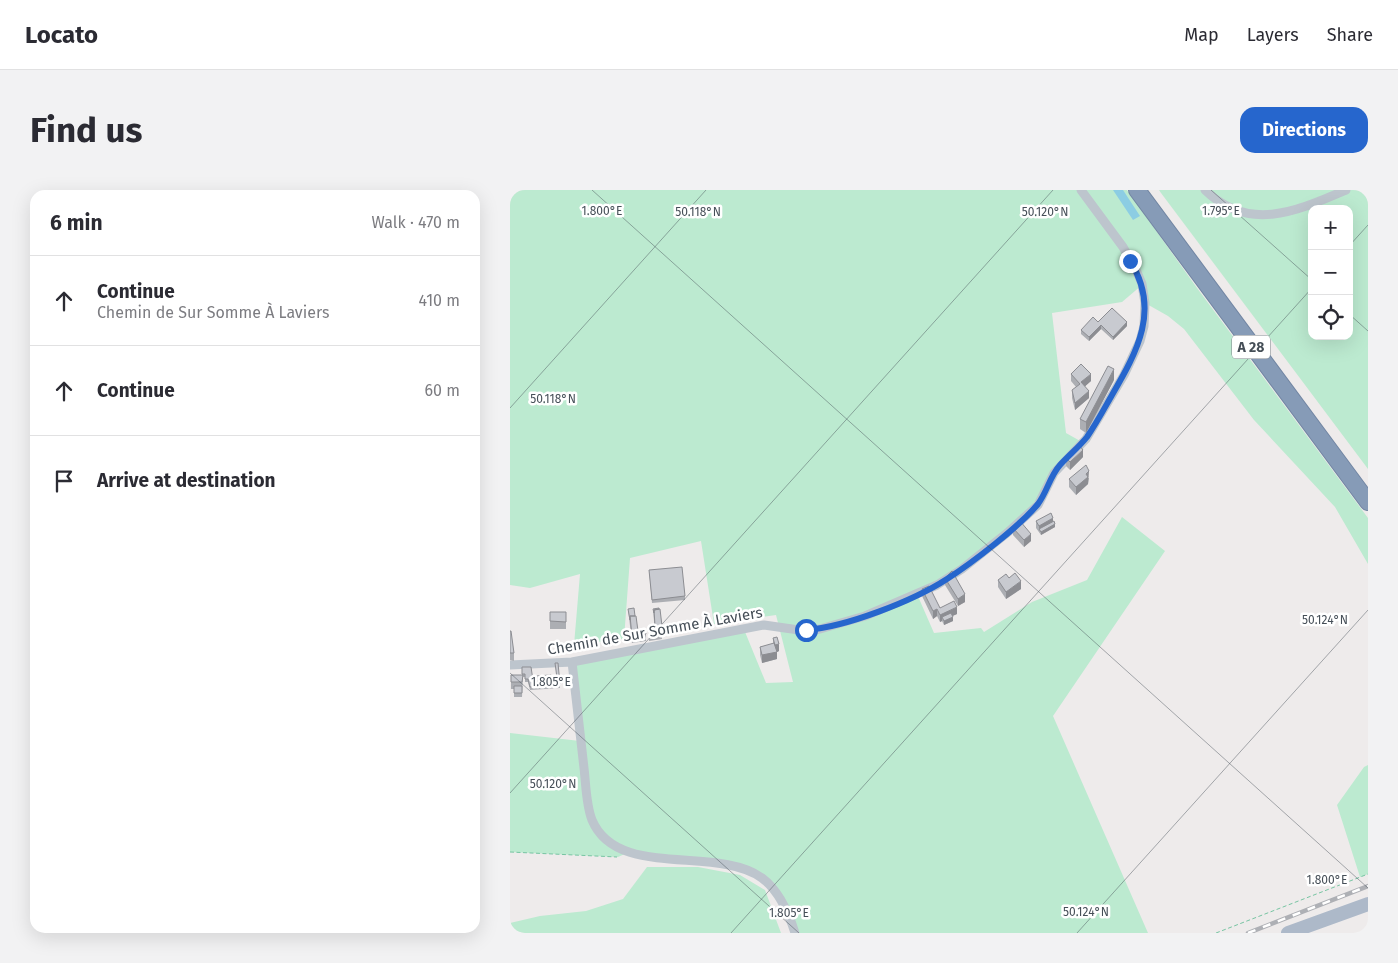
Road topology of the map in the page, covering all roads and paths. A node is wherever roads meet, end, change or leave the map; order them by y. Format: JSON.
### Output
{"nodes":[{"id":1,"x":1081,"y":190,"type":"edge"},
{"id":2,"x":1136,"y":190,"type":"edge"},
{"id":3,"x":1149,"y":190,"type":"edge"},
{"id":4,"x":1205,"y":190,"type":"edge"},
{"id":5,"x":1346,"y":190,"type":"edge"},
{"id":6,"x":1368,"y":486,"type":"edge"},
{"id":7,"x":1368,"y":502,"type":"edge"},
{"id":8,"x":572,"y":662,"type":"junction"},
{"id":9,"x":510,"y":665,"type":"edge"},
{"id":10,"x":510,"y":852,"type":"edge"},
{"id":11,"x":627,"y":853,"type":"junction"},
{"id":12,"x":1368,"y":874,"type":"edge"},
{"id":13,"x":1368,"y":904,"type":"edge"},
{"id":14,"x":1368,"y":914,"type":"edge"},
{"id":15,"x":794,"y":933,"type":"edge"},
{"id":16,"x":1216,"y":933,"type":"edge"},
{"id":17,"x":1288,"y":933,"type":"edge"},
{"id":18,"x":1309,"y":933,"type":"edge"}],
"edges":[{"from":1,"to":8,"type":"street","name":"Chemin de Sur Somme À Laviers"},
{"from":2,"to":7,"type":"highway","number":"A 28"},
{"from":3,"to":6,"type":"highway","number":"A 28"},
{"from":4,"to":5,"type":"street"},
{"from":8,"to":9,"type":"street","name":"Chemin de Sur Somme À Laviers"},
{"from":8,"to":11,"type":"street"},
{"from":10,"to":11,"type":"path"},
{"from":11,"to":15,"type":"street"},
{"from":12,"to":16,"type":"path"},
{"from":13,"to":17,"type":"main road"},
{"from":14,"to":18,"type":"main road"}]}
